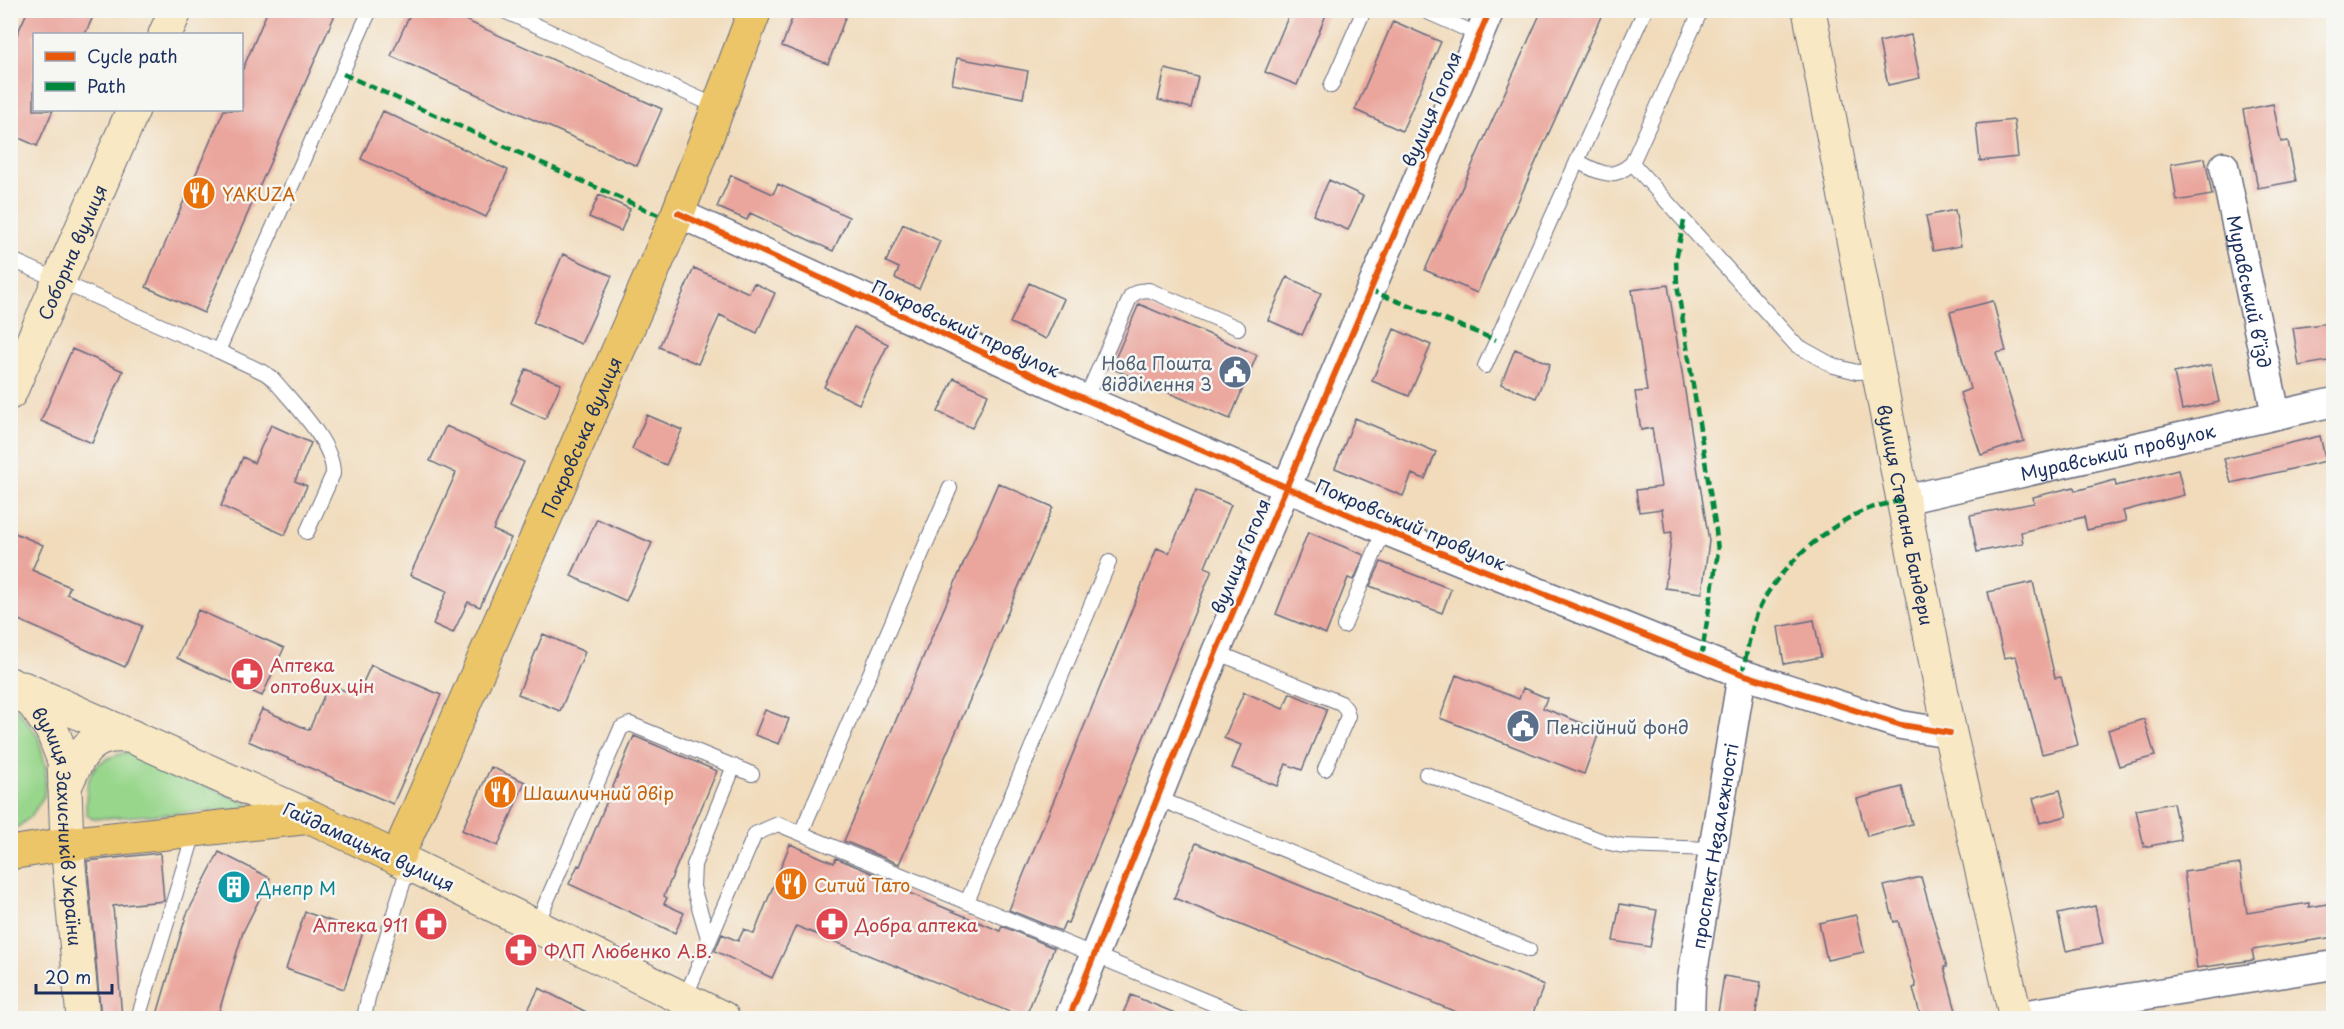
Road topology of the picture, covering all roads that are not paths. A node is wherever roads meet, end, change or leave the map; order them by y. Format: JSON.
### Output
{"nodes":[{"id":1,"x":176,"y":10,"type":"edge"},
{"id":2,"x":370,"y":10,"type":"edge"},
{"id":3,"x":502,"y":10,"type":"edge"},
{"id":4,"x":755,"y":10,"type":"edge"},
{"id":5,"x":1364,"y":10,"type":"edge"},
{"id":6,"x":1423,"y":10,"type":"edge"},
{"id":7,"x":1646,"y":10,"type":"edge"},
{"id":8,"x":1701,"y":10,"type":"edge"},
{"id":9,"x":1809,"y":10,"type":"edge"},
{"id":10,"x":1484,"y":23,"type":"edge"},
{"id":11,"x":165,"y":33,"type":"edge"},
{"id":12,"x":1330,"y":86,"type":"dead end"},
{"id":13,"x":718,"y":107,"type":"junction"},
{"id":14,"x":133,"y":111,"type":"edge"},
{"id":15,"x":1577,"y":161,"type":"junction"},
{"id":16,"x":1632,"y":164,"type":"junction"},
{"id":17,"x":2224,"y":166,"type":"dead end"},
{"id":18,"x":678,"y":213,"type":"junction"},
{"id":19,"x":10,"y":259,"type":"edge"},
{"id":20,"x":59,"y":281,"type":"junction"},
{"id":21,"x":1238,"y":328,"type":"dead end"},
{"id":22,"x":218,"y":351,"type":"junction"},
{"id":23,"x":1485,"y":366,"type":"dead end"},
{"id":24,"x":1878,"y":371,"type":"junction"},
{"id":25,"x":10,"y":393,"type":"edge"},
{"id":26,"x":2334,"y":402,"type":"edge"},
{"id":27,"x":1081,"y":409,"type":"dead end"},
{"id":28,"x":2276,"y":415,"type":"junction"},
{"id":29,"x":950,"y":488,"type":"dead end"},
{"id":30,"x":1285,"y":488,"type":"junction"},
{"id":31,"x":1903,"y":500,"type":"junction"},
{"id":32,"x":1384,"y":530,"type":"junction"},
{"id":33,"x":307,"y":532,"type":"dead end"},
{"id":34,"x":1109,"y":562,"type":"dead end"},
{"id":35,"x":1344,"y":626,"type":"dead end"},
{"id":36,"x":1216,"y":652,"type":"junction"},
{"id":37,"x":1742,"y":674,"type":"junction"},
{"id":38,"x":10,"y":683,"type":"edge"},
{"id":39,"x":1950,"y":733,"type":"junction"},
{"id":40,"x":131,"y":736,"type":"junction"},
{"id":41,"x":734,"y":766,"type":"junction"},
{"id":42,"x":1325,"y":769,"type":"dead end"},
{"id":43,"x":752,"y":774,"type":"dead end"},
{"id":44,"x":1426,"y":774,"type":"dead end"},
{"id":45,"x":65,"y":787,"type":"junction"},
{"id":46,"x":1158,"y":798,"type":"junction"},
{"id":47,"x":311,"y":817,"type":"junction"},
{"id":48,"x":195,"y":830,"type":"junction"},
{"id":49,"x":801,"y":833,"type":"junction"},
{"id":50,"x":67,"y":844,"type":"junction"},
{"id":51,"x":1713,"y":849,"type":"junction"},
{"id":52,"x":10,"y":853,"type":"edge"},
{"id":53,"x":403,"y":861,"type":"junction"},
{"id":54,"x":967,"y":903,"type":"junction"},
{"id":55,"x":536,"y":926,"type":"junction"},
{"id":56,"x":709,"y":942,"type":"junction"},
{"id":57,"x":1529,"y":950,"type":"dead end"},
{"id":58,"x":1095,"y":955,"type":"junction"},
{"id":59,"x":2334,"y":965,"type":"edge"},
{"id":60,"x":684,"y":1000,"type":"junction"},
{"id":61,"x":2015,"y":1017,"type":"edge"},
{"id":62,"x":83,"y":1018,"type":"edge"},
{"id":63,"x":138,"y":1018,"type":"edge"},
{"id":64,"x":364,"y":1018,"type":"edge"},
{"id":65,"x":723,"y":1018,"type":"edge"},
{"id":66,"x":1070,"y":1018,"type":"edge"},
{"id":67,"x":1247,"y":1018,"type":"edge"},
{"id":68,"x":1690,"y":1018,"type":"edge"}],
"edges":[{"from":1,"to":11,"type":"street"},
{"from":2,"to":22,"type":"lane"},
{"from":3,"to":13,"type":"lane"},
{"from":4,"to":13,"type":"main road","name":"Покровська вулиця"},
{"from":5,"to":12,"type":"lane"},
{"from":6,"to":10,"type":"lane"},
{"from":7,"to":15,"type":"lane"},
{"from":8,"to":16,"type":"lane"},
{"from":9,"to":24,"type":"street","name":"вулиця Степана Бандери"},
{"from":10,"to":30,"type":"street","name":"вулиця Гоголя"},
{"from":13,"to":18,"type":"main road","name":"Покровська вулиця"},
{"from":14,"to":20,"type":"street","name":"Соборна вулиця"},
{"from":15,"to":16,"type":"lane"},
{"from":15,"to":23,"type":"lane"},
{"from":16,"to":24,"type":"lane"},
{"from":17,"to":28,"type":"street","name":"Муравський в’їзд"},
{"from":18,"to":30,"type":"street","name":"Покровський провулок"},
{"from":18,"to":53,"type":"main road","name":"Покровська вулиця"},
{"from":19,"to":20,"type":"lane"},
{"from":20,"to":22,"type":"lane"},
{"from":20,"to":25,"type":"street","name":"Соборна вулиця"},
{"from":21,"to":27,"type":"lane"},
{"from":22,"to":33,"type":"lane"},
{"from":24,"to":31,"type":"street","name":"вулиця Степана Бандери"},
{"from":26,"to":28,"type":"street","name":"Муравський провулок"},
{"from":28,"to":31,"type":"street","name":"Муравський провулок"},
{"from":29,"to":49,"type":"lane"},
{"from":30,"to":32,"type":"street","name":"Покровський провулок"},
{"from":30,"to":36,"type":"street","name":"вулиця Гоголя"},
{"from":31,"to":39,"type":"street","name":"вулиця Степана Бандери"},
{"from":32,"to":35,"type":"lane"},
{"from":32,"to":37,"type":"street","name":"Покровський провулок"},
{"from":34,"to":54,"type":"lane"},
{"from":36,"to":42,"type":"lane"},
{"from":36,"to":46,"type":"street","name":"вулиця Гоголя"},
{"from":37,"to":39,"type":"street","name":"Покровський провулок"},
{"from":37,"to":51,"type":"street","name":"проспект Незалежності"},
{"from":38,"to":40,"type":"street","name":"Гайдамацька вулиця"},
{"from":38,"to":45,"type":"street","name":"вулиця Захисників України"},
{"from":39,"to":61,"type":"street","name":"вулиця Степана Бандери"},
{"from":40,"to":45,"type":"street"},
{"from":40,"to":47,"type":"street","name":"Гайдамацька вулиця"},
{"from":41,"to":43,"type":"lane"},
{"from":41,"to":55,"type":"lane"},
{"from":41,"to":56,"type":"lane"},
{"from":44,"to":51,"type":"lane"},
{"from":45,"to":50,"type":"street","name":"вулиця Захисників України"},
{"from":46,"to":57,"type":"lane"},
{"from":46,"to":58,"type":"street","name":"вулиця Гоголя"},
{"from":47,"to":48,"type":"main road"},
{"from":47,"to":53,"type":"main road","name":"Гайдамацька вулиця"},
{"from":48,"to":50,"type":"main road"},
{"from":48,"to":63,"type":"lane"},
{"from":49,"to":54,"type":"lane"},
{"from":49,"to":56,"type":"lane"},
{"from":50,"to":52,"type":"main road"},
{"from":50,"to":62,"type":"street","name":"вулиця Захисників України"},
{"from":51,"to":68,"type":"street","name":"проспект Незалежності"},
{"from":53,"to":55,"type":"street","name":"Гайдамацька вулиця"},
{"from":53,"to":64,"type":"lane"},
{"from":54,"to":58,"type":"lane"},
{"from":55,"to":60,"type":"street","name":"Гайдамацька вулиця"},
{"from":56,"to":60,"type":"lane"},
{"from":58,"to":66,"type":"street","name":"вулиця Гоголя"},
{"from":58,"to":67,"type":"lane"},
{"from":59,"to":61,"type":"street"},
{"from":60,"to":65,"type":"street","name":"Гайдамацька вулиця"}]}
